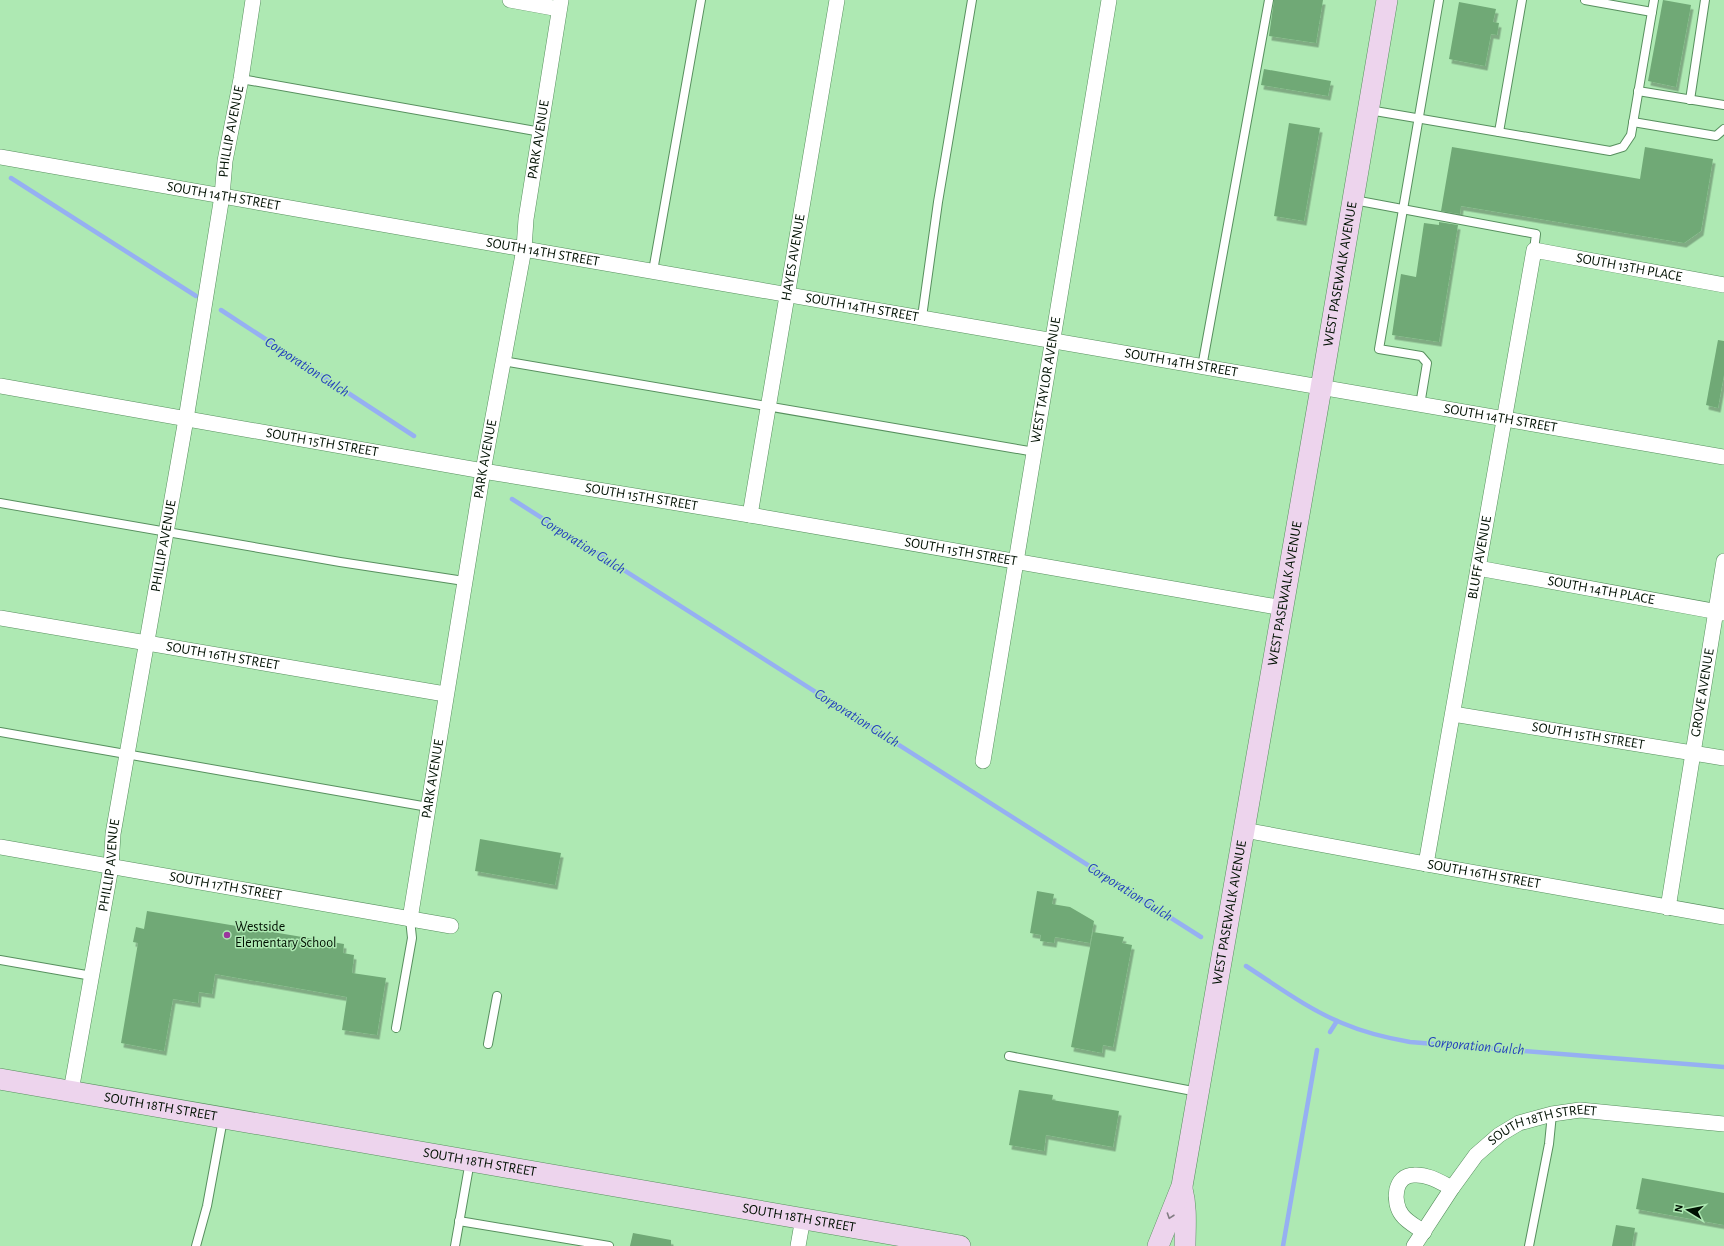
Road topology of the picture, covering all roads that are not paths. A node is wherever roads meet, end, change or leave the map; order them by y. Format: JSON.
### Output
{"nodes":[{"id":1,"x":253,"y":0,"type":"edge"},
{"id":2,"x":510,"y":0,"type":"edge"},
{"id":3,"x":701,"y":0,"type":"edge"},
{"id":4,"x":837,"y":0,"type":"edge"},
{"id":5,"x":972,"y":0,"type":"edge"},
{"id":6,"x":1109,"y":0,"type":"edge"},
{"id":7,"x":1269,"y":0,"type":"edge"},
{"id":8,"x":1387,"y":0,"type":"edge"},
{"id":9,"x":1439,"y":0,"type":"edge"},
{"id":10,"x":1522,"y":0,"type":"edge"},
{"id":11,"x":1585,"y":0,"type":"edge"},
{"id":12,"x":1654,"y":0,"type":"edge"},
{"id":13,"x":1705,"y":0,"type":"edge"},
{"id":14,"x":560,"y":4,"type":"edge"},
{"id":15,"x":1652,"y":12,"type":"junction"},
{"id":16,"x":241,"y":79,"type":"junction"},
{"id":17,"x":1638,"y":91,"type":"junction"},
{"id":18,"x":1690,"y":100,"type":"junction"},
{"id":19,"x":1724,"y":106,"type":"edge"},
{"id":20,"x":1369,"y":110,"type":"junction"},
{"id":21,"x":1419,"y":118,"type":"junction"},
{"id":22,"x":1633,"y":122,"type":"junction"},
{"id":23,"x":1724,"y":129,"type":"edge"},
{"id":24,"x":541,"y":132,"type":"junction"},
{"id":25,"x":1499,"y":132,"type":"junction"},
{"id":26,"x":0,"y":157,"type":"edge"},
{"id":27,"x":222,"y":196,"type":"junction"},
{"id":28,"x":1353,"y":199,"type":"junction"},
{"id":29,"x":1403,"y":209,"type":"junction"},
{"id":30,"x":524,"y":249,"type":"junction"},
{"id":31,"x":1534,"y":250,"type":"junction"},
{"id":32,"x":653,"y":272,"type":"junction"},
{"id":33,"x":1724,"y":285,"type":"edge"},
{"id":34,"x":787,"y":294,"type":"junction"},
{"id":35,"x":922,"y":317,"type":"junction"},
{"id":36,"x":1053,"y":341,"type":"junction"},
{"id":37,"x":503,"y":361,"type":"junction"},
{"id":38,"x":1202,"y":367,"type":"junction"},
{"id":39,"x":0,"y":386,"type":"edge"},
{"id":40,"x":1321,"y":388,"type":"junction"},
{"id":41,"x":769,"y":405,"type":"junction"},
{"id":42,"x":1420,"y":405,"type":"junction"},
{"id":43,"x":186,"y":418,"type":"junction"},
{"id":44,"x":1504,"y":420,"type":"junction"},
{"id":45,"x":1034,"y":452,"type":"junction"},
{"id":46,"x":1724,"y":457,"type":"edge"},
{"id":47,"x":483,"y":471,"type":"junction"},
{"id":48,"x":0,"y":503,"type":"edge"},
{"id":49,"x":750,"y":516,"type":"junction"},
{"id":50,"x":166,"y":532,"type":"junction"},
{"id":51,"x":1724,"y":561,"type":"edge"},
{"id":52,"x":1016,"y":562,"type":"junction"},
{"id":53,"x":1478,"y":568,"type":"junction"},
{"id":54,"x":464,"y":581,"type":"junction"},
{"id":55,"x":1282,"y":608,"type":"junction"},
{"id":56,"x":1720,"y":612,"type":"edge"},
{"id":57,"x":0,"y":618,"type":"edge"},
{"id":58,"x":147,"y":642,"type":"junction"},
{"id":59,"x":445,"y":694,"type":"junction"},
{"id":60,"x":1454,"y":714,"type":"junction"},
{"id":61,"x":0,"y":732,"type":"edge"},
{"id":62,"x":1694,"y":753,"type":"junction"},
{"id":63,"x":128,"y":754,"type":"junction"},
{"id":64,"x":1724,"y":758,"type":"edge"},
{"id":65,"x":983,"y":761,"type":"dead end"},
{"id":66,"x":428,"y":807,"type":"junction"},
{"id":67,"x":1244,"y":830,"type":"junction"},
{"id":68,"x":0,"y":847,"type":"edge"},
{"id":69,"x":1426,"y":864,"type":"junction"},
{"id":70,"x":111,"y":867,"type":"junction"},
{"id":71,"x":1668,"y":908,"type":"junction"},
{"id":72,"x":1724,"y":917,"type":"edge"},
{"id":73,"x":410,"y":919,"type":"junction"},
{"id":74,"x":451,"y":926,"type":"dead end"},
{"id":75,"x":0,"y":960,"type":"edge"},
{"id":76,"x":92,"y":976,"type":"junction"},
{"id":77,"x":497,"y":996,"type":"dead end"},
{"id":78,"x":396,"y":1028,"type":"dead end"},
{"id":79,"x":488,"y":1044,"type":"dead end"},
{"id":80,"x":1009,"y":1056,"type":"dead end"},
{"id":81,"x":0,"y":1078,"type":"edge"},
{"id":82,"x":71,"y":1091,"type":"junction"},
{"id":83,"x":1198,"y":1092,"type":"junction"},
{"id":84,"x":1552,"y":1114,"type":"junction"},
{"id":85,"x":223,"y":1119,"type":"junction"},
{"id":86,"x":1724,"y":1124,"type":"edge"},
{"id":87,"x":470,"y":1160,"type":"junction"},
{"id":88,"x":1182,"y":1186,"type":"junction"},
{"id":89,"x":1452,"y":1188,"type":"junction"},
{"id":90,"x":803,"y":1218,"type":"junction"},
{"id":91,"x":459,"y":1221,"type":"junction"},
{"id":92,"x":1424,"y":1232,"type":"junction"},
{"id":93,"x":930,"y":1243,"type":"edge"},
{"id":94,"x":196,"y":1246,"type":"edge"},
{"id":95,"x":455,"y":1246,"type":"edge"},
{"id":96,"x":609,"y":1246,"type":"edge"},
{"id":97,"x":798,"y":1246,"type":"edge"},
{"id":98,"x":960,"y":1246,"type":"edge"},
{"id":99,"x":1158,"y":1246,"type":"edge"},
{"id":100,"x":1185,"y":1246,"type":"edge"},
{"id":101,"x":1414,"y":1246,"type":"edge"},
{"id":102,"x":1529,"y":1246,"type":"edge"}],
"edges":[{"from":1,"to":16,"type":"street","name":"PHILLIP AVENUE"},
{"from":2,"to":14,"type":"street"},
{"from":3,"to":32,"type":"lane"},
{"from":4,"to":34,"type":"street","name":"HAYES AVENUE"},
{"from":5,"to":35,"type":"lane"},
{"from":6,"to":36,"type":"street","name":"WEST TAYLOR AVENUE"},
{"from":7,"to":38,"type":"lane"},
{"from":8,"to":20,"type":"street","name":"WEST PASEWALK AVENUE"},
{"from":9,"to":21,"type":"lane"},
{"from":10,"to":25,"type":"lane"},
{"from":11,"to":15,"type":"lane"},
{"from":12,"to":15,"type":"lane"},
{"from":13,"to":18,"type":"lane"},
{"from":14,"to":24,"type":"street","name":"PARK AVENUE"},
{"from":15,"to":17,"type":"lane"},
{"from":16,"to":24,"type":"lane"},
{"from":16,"to":27,"type":"street","name":"PHILLIP AVENUE"},
{"from":17,"to":18,"type":"lane"},
{"from":17,"to":22,"type":"lane"},
{"from":18,"to":19,"type":"lane"},
{"from":20,"to":21,"type":"lane"},
{"from":20,"to":28,"type":"street","name":"WEST PASEWALK AVENUE"},
{"from":21,"to":25,"type":"lane"},
{"from":21,"to":29,"type":"lane"},
{"from":22,"to":23,"type":"lane"},
{"from":22,"to":25,"type":"lane"},
{"from":24,"to":30,"type":"street","name":"PARK AVENUE"},
{"from":26,"to":27,"type":"street","name":"SOUTH 14TH STREET"},
{"from":27,"to":30,"type":"street","name":"SOUTH 14TH STREET"},
{"from":27,"to":43,"type":"street","name":"PHILLIP AVENUE"},
{"from":28,"to":29,"type":"lane"},
{"from":28,"to":40,"type":"street","name":"WEST PASEWALK AVENUE"},
{"from":29,"to":31,"type":"lane"},
{"from":29,"to":42,"type":"lane"},
{"from":30,"to":32,"type":"street","name":"SOUTH 14TH STREET"},
{"from":30,"to":37,"type":"street","name":"PARK AVENUE"},
{"from":31,"to":33,"type":"street","name":"SOUTH 13TH PLACE"},
{"from":31,"to":44,"type":"street","name":"BLUFF AVENUE"},
{"from":32,"to":34,"type":"street","name":"SOUTH 14TH STREET"},
{"from":34,"to":35,"type":"street","name":"SOUTH 14TH STREET"},
{"from":34,"to":41,"type":"street","name":"HAYES AVENUE"},
{"from":35,"to":36,"type":"street","name":"SOUTH 14TH STREET"},
{"from":36,"to":38,"type":"street","name":"SOUTH 14TH STREET"},
{"from":36,"to":45,"type":"street","name":"WEST TAYLOR AVENUE"},
{"from":37,"to":41,"type":"lane"},
{"from":37,"to":47,"type":"street","name":"PARK AVENUE"},
{"from":38,"to":40,"type":"street","name":"SOUTH 14TH STREET"},
{"from":39,"to":43,"type":"street","name":"SOUTH 15TH STREET"},
{"from":40,"to":42,"type":"street","name":"SOUTH 14TH STREET"},
{"from":40,"to":55,"type":"street","name":"WEST PASEWALK AVENUE"},
{"from":41,"to":45,"type":"lane"},
{"from":41,"to":49,"type":"street","name":"HAYES AVENUE"},
{"from":42,"to":44,"type":"street","name":"SOUTH 14TH STREET"},
{"from":43,"to":47,"type":"street","name":"SOUTH 15TH STREET"},
{"from":43,"to":50,"type":"street","name":"PHILLIP AVENUE"},
{"from":44,"to":46,"type":"street","name":"SOUTH 14TH STREET"},
{"from":44,"to":53,"type":"street","name":"BLUFF AVENUE"},
{"from":45,"to":52,"type":"street","name":"WEST TAYLOR AVENUE"},
{"from":47,"to":49,"type":"street","name":"SOUTH 15TH STREET"},
{"from":47,"to":54,"type":"street","name":"PARK AVENUE"},
{"from":48,"to":50,"type":"lane"},
{"from":49,"to":52,"type":"street","name":"SOUTH 15TH STREET"},
{"from":50,"to":54,"type":"lane"},
{"from":50,"to":58,"type":"street","name":"PHILLIP AVENUE"},
{"from":51,"to":56,"type":"street","name":"GROVE AVENUE"},
{"from":52,"to":55,"type":"street","name":"SOUTH 15TH STREET"},
{"from":52,"to":65,"type":"street","name":"WEST TAYLOR AVENUE"},
{"from":53,"to":56,"type":"street","name":"SOUTH 14TH PLACE"},
{"from":53,"to":60,"type":"street","name":"BLUFF AVENUE"},
{"from":54,"to":59,"type":"street","name":"PARK AVENUE"},
{"from":55,"to":67,"type":"street","name":"WEST PASEWALK AVENUE"},
{"from":56,"to":62,"type":"street","name":"GROVE AVENUE"},
{"from":57,"to":58,"type":"street","name":"SOUTH 16TH STREET"},
{"from":58,"to":59,"type":"street","name":"SOUTH 16TH STREET"},
{"from":58,"to":63,"type":"street","name":"PHILLIP AVENUE"},
{"from":59,"to":66,"type":"street","name":"PARK AVENUE"},
{"from":60,"to":62,"type":"street","name":"SOUTH 15TH STREET"},
{"from":60,"to":69,"type":"street","name":"BLUFF AVENUE"},
{"from":61,"to":63,"type":"lane"},
{"from":62,"to":64,"type":"street","name":"SOUTH 15TH STREET"},
{"from":62,"to":71,"type":"street","name":"GROVE AVENUE"},
{"from":63,"to":66,"type":"lane"},
{"from":63,"to":70,"type":"street","name":"PHILLIP AVENUE"},
{"from":66,"to":73,"type":"street","name":"PARK AVENUE"},
{"from":67,"to":69,"type":"street","name":"SOUTH 16TH STREET"},
{"from":67,"to":83,"type":"street","name":"WEST PASEWALK AVENUE"},
{"from":68,"to":70,"type":"street","name":"SOUTH 17TH STREET"},
{"from":69,"to":71,"type":"street","name":"SOUTH 16TH STREET"},
{"from":70,"to":73,"type":"street","name":"SOUTH 17TH STREET"},
{"from":70,"to":76,"type":"street","name":"PHILLIP AVENUE"},
{"from":71,"to":72,"type":"street","name":"SOUTH 16TH STREET"},
{"from":73,"to":74,"type":"street","name":"SOUTH 17TH STREET"},
{"from":73,"to":78,"type":"lane"},
{"from":75,"to":76,"type":"lane"},
{"from":76,"to":82,"type":"street","name":"PHILLIP AVENUE"},
{"from":77,"to":79,"type":"lane"},
{"from":80,"to":83,"type":"lane"},
{"from":81,"to":82,"type":"street","name":"SOUTH 18TH STREET"},
{"from":82,"to":85,"type":"street","name":"SOUTH 18TH STREET"},
{"from":83,"to":88,"type":"street","name":"WEST PASEWALK AVENUE"},
{"from":84,"to":86,"type":"street","name":"SOUTH 18TH STREET"},
{"from":84,"to":89,"type":"street","name":"SOUTH 18TH STREET"},
{"from":84,"to":102,"type":"lane"},
{"from":85,"to":87,"type":"street","name":"SOUTH 18TH STREET"},
{"from":85,"to":94,"type":"lane"},
{"from":87,"to":90,"type":"street","name":"SOUTH 18TH STREET"},
{"from":87,"to":91,"type":"lane"},
{"from":88,"to":99,"type":"street","name":"WEST PASEWALK AVENUE","one_way":true},
{"from":88,"to":100,"type":"street","name":"WEST PASEWALK AVENUE"},
{"from":89,"to":92,"type":"street","name":"SOUTH 18TH STREET"},
{"from":89,"to":92,"type":"street"},
{"from":90,"to":93,"type":"street","name":"SOUTH 18TH STREET"},
{"from":90,"to":97,"type":"street"},
{"from":91,"to":95,"type":"lane"},
{"from":91,"to":96,"type":"lane"},
{"from":92,"to":101,"type":"street","name":"SOUTH 18TH STREET"},
{"from":93,"to":98,"type":"street","name":"SOUTH 18TH STREET"}]}
